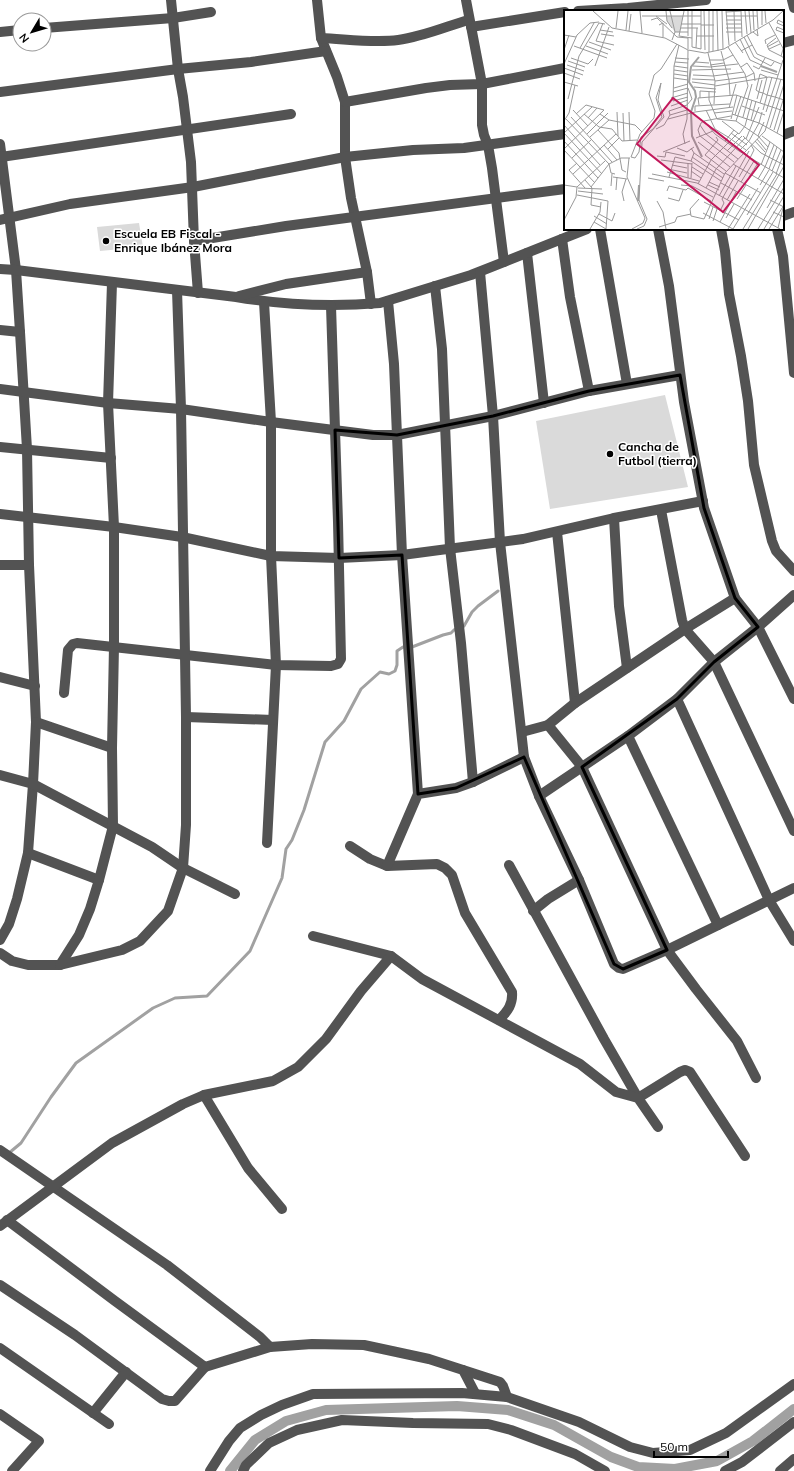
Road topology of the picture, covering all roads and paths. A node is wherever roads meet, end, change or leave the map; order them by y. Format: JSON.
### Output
{"nodes":[{"id":1,"x":171,"y":0,"type":"edge"},
{"id":2,"x":317,"y":0,"type":"edge"},
{"id":3,"x":466,"y":0,"type":"edge"},
{"id":4,"x":706,"y":0,"type":"edge"},
{"id":5,"x":787,"y":0,"type":"edge"},
{"id":6,"x":792,"y":0,"type":"edge"},
{"id":7,"x":627,"y":6,"type":"edge"},
{"id":8,"x":794,"y":8,"type":"edge"},
{"id":9,"x":588,"y":10,"type":"edge"},
{"id":10,"x":211,"y":12,"type":"dead end"},
{"id":11,"x":564,"y":12,"type":"edge"},
{"id":12,"x":173,"y":18,"type":"junction"},
{"id":13,"x":470,"y":24,"type":"junction"},
{"id":14,"x":52,"y":27,"type":"edge"},
{"id":15,"x":12,"y":31,"type":"edge"},
{"id":16,"x":0,"y":32,"type":"edge"},
{"id":17,"x":321,"y":38,"type":"junction"},
{"id":18,"x":794,"y":40,"type":"edge"},
{"id":19,"x":784,"y":43,"type":"edge"},
{"id":20,"x":326,"y":51,"type":"junction"},
{"id":21,"x":564,"y":68,"type":"edge"},
{"id":22,"x":178,"y":69,"type":"junction"},
{"id":23,"x":482,"y":84,"type":"junction"},
{"id":24,"x":0,"y":92,"type":"edge"},
{"id":25,"x":344,"y":102,"type":"junction"},
{"id":26,"x":291,"y":114,"type":"dead end"},
{"id":27,"x":188,"y":129,"type":"junction"},
{"id":28,"x":794,"y":131,"type":"edge"},
{"id":29,"x":564,"y":134,"type":"edge"},
{"id":30,"x":784,"y":135,"type":"edge"},
{"id":31,"x":0,"y":144,"type":"edge"},
{"id":32,"x":488,"y":145,"type":"junction"},
{"id":33,"x":345,"y":157,"type":"junction"},
{"id":34,"x":1,"y":162,"type":"edge"},
{"id":35,"x":193,"y":187,"type":"junction"},
{"id":36,"x":564,"y":189,"type":"edge"},
{"id":37,"x":496,"y":198,"type":"junction"},
{"id":38,"x":794,"y":212,"type":"edge"},
{"id":39,"x":784,"y":216,"type":"edge"},
{"id":40,"x":355,"y":217,"type":"junction"},
{"id":41,"x":5,"y":219,"type":"edge"},
{"id":42,"x":584,"y":230,"type":"edge"},
{"id":43,"x":600,"y":230,"type":"edge"},
{"id":44,"x":658,"y":230,"type":"edge"},
{"id":45,"x":721,"y":230,"type":"edge"},
{"id":46,"x":777,"y":230,"type":"edge"},
{"id":47,"x":562,"y":239,"type":"junction"},
{"id":48,"x":194,"y":241,"type":"junction"},
{"id":49,"x":527,"y":253,"type":"junction"},
{"id":50,"x":504,"y":262,"type":"junction"},
{"id":51,"x":0,"y":270,"type":"edge"},
{"id":52,"x":16,"y":270,"type":"junction"},
{"id":53,"x":367,"y":272,"type":"junction"},
{"id":54,"x":480,"y":272,"type":"junction"},
{"id":55,"x":112,"y":283,"type":"junction"},
{"id":56,"x":435,"y":286,"type":"junction"},
{"id":57,"x":177,"y":290,"type":"junction"},
{"id":58,"x":198,"y":293,"type":"junction"},
{"id":59,"x":236,"y":297,"type":"junction"},
{"id":60,"x":388,"y":300,"type":"junction"},
{"id":61,"x":264,"y":302,"type":"junction"},
{"id":62,"x":371,"y":304,"type":"junction"},
{"id":63,"x":330,"y":306,"type":"junction"},
{"id":64,"x":0,"y":330,"type":"edge"},
{"id":65,"x":20,"y":332,"type":"junction"},
{"id":66,"x":794,"y":373,"type":"edge"},
{"id":67,"x":680,"y":375,"type":"junction"},
{"id":68,"x":627,"y":384,"type":"junction"},
{"id":69,"x":0,"y":389,"type":"edge"},
{"id":70,"x":589,"y":391,"type":"junction"},
{"id":71,"x":23,"y":392,"type":"junction"},
{"id":72,"x":108,"y":403,"type":"junction"},
{"id":73,"x":544,"y":403,"type":"junction"},
{"id":74,"x":181,"y":409,"type":"junction"},
{"id":75,"x":493,"y":416,"type":"junction"},
{"id":76,"x":271,"y":422,"type":"junction"},
{"id":77,"x":445,"y":426,"type":"junction"},
{"id":78,"x":335,"y":430,"type":"junction"},
{"id":79,"x":397,"y":435,"type":"junction"},
{"id":80,"x":0,"y":447,"type":"edge"},
{"id":81,"x":28,"y":449,"type":"junction"},
{"id":82,"x":110,"y":458,"type":"junction"},
{"id":83,"x":703,"y":501,"type":"junction"},
{"id":84,"x":661,"y":510,"type":"junction"},
{"id":85,"x":0,"y":514,"type":"edge"},
{"id":86,"x":29,"y":517,"type":"junction"},
{"id":87,"x":614,"y":518,"type":"junction"},
{"id":88,"x":114,"y":526,"type":"junction"},
{"id":89,"x":557,"y":532,"type":"junction"},
{"id":90,"x":182,"y":537,"type":"junction"},
{"id":91,"x":500,"y":542,"type":"junction"},
{"id":92,"x":450,"y":548,"type":"junction"},
{"id":93,"x":402,"y":555,"type":"junction"},
{"id":94,"x":270,"y":556,"type":"junction"},
{"id":95,"x":339,"y":558,"type":"junction"},
{"id":96,"x":791,"y":561,"type":"edge"},
{"id":97,"x":0,"y":565,"type":"edge"},
{"id":98,"x":29,"y":565,"type":"junction"},
{"id":99,"x":794,"y":572,"type":"edge"},
{"id":100,"x":794,"y":595,"type":"edge"},
{"id":101,"x":735,"y":598,"type":"junction"},
{"id":102,"x":758,"y":627,"type":"junction"},
{"id":103,"x":685,"y":629,"type":"junction"},
{"id":104,"x":114,"y":646,"type":"junction"},
{"id":105,"x":184,"y":654,"type":"junction"},
{"id":106,"x":714,"y":662,"type":"junction"},
{"id":107,"x":276,"y":665,"type":"junction"},
{"id":108,"x":627,"y":668,"type":"junction"},
{"id":109,"x":0,"y":677,"type":"edge"},
{"id":110,"x":35,"y":686,"type":"junction"},
{"id":111,"x":64,"y":693,"type":"dead end"},
{"id":112,"x":677,"y":699,"type":"junction"},
{"id":113,"x":794,"y":699,"type":"edge"},
{"id":114,"x":575,"y":703,"type":"junction"},
{"id":115,"x":186,"y":717,"type":"junction"},
{"id":116,"x":273,"y":720,"type":"junction"},
{"id":117,"x":36,"y":722,"type":"junction"},
{"id":118,"x":548,"y":725,"type":"junction"},
{"id":119,"x":522,"y":732,"type":"junction"},
{"id":120,"x":628,"y":736,"type":"junction"},
{"id":121,"x":112,"y":748,"type":"junction"},
{"id":122,"x":524,"y":757,"type":"junction"},
{"id":123,"x":582,"y":767,"type":"junction"},
{"id":124,"x":0,"y":775,"type":"edge"},
{"id":125,"x":473,"y":782,"type":"junction"},
{"id":126,"x":33,"y":784,"type":"junction"},
{"id":127,"x":418,"y":794,"type":"junction"},
{"id":128,"x":539,"y":796,"type":"junction"},
{"id":129,"x":114,"y":826,"type":"junction"},
{"id":130,"x":794,"y":831,"type":"edge"},
{"id":131,"x":266,"y":843,"type":"dead end"},
{"id":132,"x":350,"y":846,"type":"dead end"},
{"id":133,"x":28,"y":852,"type":"junction"},
{"id":134,"x":509,"y":865,"type":"dead end"},
{"id":135,"x":386,"y":866,"type":"junction"},
{"id":136,"x":182,"y":868,"type":"junction"},
{"id":137,"x":100,"y":880,"type":"junction"},
{"id":138,"x":579,"y":880,"type":"junction"},
{"id":139,"x":794,"y":888,"type":"edge"},
{"id":140,"x":235,"y":894,"type":"dead end"},
{"id":141,"x":769,"y":900,"type":"junction"},
{"id":142,"x":533,"y":911,"type":"junction"},
{"id":143,"x":718,"y":925,"type":"junction"},
{"id":144,"x":313,"y":936,"type":"dead end"},
{"id":145,"x":0,"y":940,"type":"edge"},
{"id":146,"x":794,"y":941,"type":"edge"},
{"id":147,"x":667,"y":950,"type":"junction"},
{"id":148,"x":0,"y":953,"type":"edge"},
{"id":149,"x":391,"y":956,"type":"junction"},
{"id":150,"x":60,"y":965,"type":"junction"},
{"id":151,"x":499,"y":1020,"type":"junction"},
{"id":152,"x":756,"y":1078,"type":"dead end"},
{"id":153,"x":204,"y":1095,"type":"junction"},
{"id":154,"x":638,"y":1098,"type":"junction"},
{"id":155,"x":658,"y":1127,"type":"dead end"},
{"id":156,"x":0,"y":1150,"type":"edge"},
{"id":157,"x":746,"y":1156,"type":"dead end"},
{"id":158,"x":53,"y":1186,"type":"junction"},
{"id":159,"x":282,"y":1209,"type":"dead end"},
{"id":160,"x":4,"y":1223,"type":"edge"},
{"id":161,"x":0,"y":1285,"type":"edge"},
{"id":162,"x":270,"y":1347,"type":"junction"},
{"id":163,"x":0,"y":1348,"type":"edge"},
{"id":164,"x":206,"y":1367,"type":"junction"},
{"id":165,"x":464,"y":1370,"type":"junction"},
{"id":166,"x":126,"y":1372,"type":"junction"},
{"id":167,"x":794,"y":1384,"type":"edge"},
{"id":168,"x":475,"y":1393,"type":"junction"},
{"id":169,"x":507,"y":1397,"type":"junction"},
{"id":170,"x":93,"y":1413,"type":"junction"},
{"id":171,"x":0,"y":1414,"type":"edge"},
{"id":172,"x":794,"y":1422,"type":"edge"},
{"id":173,"x":109,"y":1424,"type":"dead end"},
{"id":174,"x":794,"y":1459,"type":"edge"},
{"id":175,"x":12,"y":1471,"type":"edge"},
{"id":176,"x":210,"y":1471,"type":"edge"},
{"id":177,"x":243,"y":1471,"type":"edge"},
{"id":178,"x":605,"y":1471,"type":"edge"},
{"id":179,"x":725,"y":1471,"type":"edge"},
{"id":180,"x":780,"y":1471,"type":"edge"}],
"edges":[{"from":1,"to":12,"type":"street"},
{"from":2,"to":17,"type":"street"},
{"from":3,"to":13,"type":"street"},
{"from":4,"to":7,"type":"street"},
{"from":5,"to":6,"type":"street"},
{"from":6,"to":8,"type":"street"},
{"from":7,"to":9,"type":"street"},
{"from":10,"to":12,"type":"street"},
{"from":11,"to":13,"type":"street"},
{"from":12,"to":14,"type":"street"},
{"from":12,"to":22,"type":"street"},
{"from":13,"to":17,"type":"street"},
{"from":13,"to":23,"type":"street"},
{"from":15,"to":16,"type":"street"},
{"from":17,"to":20,"type":"street"},
{"from":18,"to":19,"type":"street"},
{"from":20,"to":22,"type":"street"},
{"from":20,"to":25,"type":"street"},
{"from":21,"to":23,"type":"street"},
{"from":22,"to":24,"type":"street"},
{"from":22,"to":27,"type":"street"},
{"from":23,"to":25,"type":"street"},
{"from":23,"to":32,"type":"street"},
{"from":25,"to":33,"type":"street"},
{"from":26,"to":27,"type":"street"},
{"from":27,"to":34,"type":"street"},
{"from":27,"to":35,"type":"street"},
{"from":28,"to":30,"type":"street"},
{"from":29,"to":32,"type":"street"},
{"from":31,"to":34,"type":"street"},
{"from":32,"to":33,"type":"street"},
{"from":32,"to":37,"type":"street"},
{"from":33,"to":35,"type":"street"},
{"from":33,"to":40,"type":"street"},
{"from":34,"to":41,"type":"street"},
{"from":35,"to":41,"type":"street"},
{"from":35,"to":48,"type":"street"},
{"from":36,"to":37,"type":"street"},
{"from":37,"to":40,"type":"street"},
{"from":37,"to":50,"type":"street"},
{"from":38,"to":39,"type":"street"},
{"from":40,"to":48,"type":"street"},
{"from":40,"to":53,"type":"street"},
{"from":41,"to":52,"type":"street"},
{"from":42,"to":47,"type":"street"},
{"from":43,"to":68,"type":"street"},
{"from":44,"to":67,"type":"street"},
{"from":45,"to":96,"type":"street"},
{"from":46,"to":66,"type":"street"},
{"from":47,"to":49,"type":"street"},
{"from":47,"to":70,"type":"street"},
{"from":48,"to":58,"type":"street"},
{"from":49,"to":50,"type":"street"},
{"from":49,"to":73,"type":"street"},
{"from":50,"to":54,"type":"street"},
{"from":51,"to":52,"type":"street"},
{"from":52,"to":55,"type":"street"},
{"from":52,"to":65,"type":"street"},
{"from":53,"to":59,"type":"street"},
{"from":53,"to":62,"type":"street"},
{"from":54,"to":56,"type":"street"},
{"from":54,"to":75,"type":"street"},
{"from":55,"to":57,"type":"street"},
{"from":55,"to":72,"type":"street"},
{"from":56,"to":60,"type":"street"},
{"from":56,"to":77,"type":"street"},
{"from":57,"to":58,"type":"street"},
{"from":57,"to":74,"type":"street"},
{"from":58,"to":59,"type":"street"},
{"from":59,"to":61,"type":"street"},
{"from":60,"to":62,"type":"street"},
{"from":60,"to":79,"type":"street"},
{"from":61,"to":63,"type":"street"},
{"from":61,"to":76,"type":"street"},
{"from":62,"to":63,"type":"street"},
{"from":63,"to":78,"type":"street"},
{"from":64,"to":65,"type":"street"},
{"from":65,"to":71,"type":"street"},
{"from":67,"to":68,"type":"street"},
{"from":67,"to":83,"type":"street"},
{"from":68,"to":70,"type":"street"},
{"from":69,"to":71,"type":"street"},
{"from":70,"to":73,"type":"street"},
{"from":71,"to":72,"type":"street"},
{"from":71,"to":81,"type":"street"},
{"from":72,"to":74,"type":"street"},
{"from":72,"to":82,"type":"street"},
{"from":73,"to":75,"type":"street"},
{"from":74,"to":76,"type":"street"},
{"from":74,"to":90,"type":"street"},
{"from":75,"to":77,"type":"street"},
{"from":75,"to":91,"type":"street"},
{"from":76,"to":78,"type":"street"},
{"from":76,"to":94,"type":"street"},
{"from":77,"to":79,"type":"street"},
{"from":77,"to":92,"type":"street"},
{"from":78,"to":79,"type":"street"},
{"from":78,"to":95,"type":"street"},
{"from":79,"to":93,"type":"street"},
{"from":80,"to":81,"type":"street"},
{"from":81,"to":82,"type":"street"},
{"from":81,"to":86,"type":"street"},
{"from":82,"to":88,"type":"street"},
{"from":83,"to":84,"type":"street"},
{"from":83,"to":101,"type":"street"},
{"from":84,"to":87,"type":"street"},
{"from":84,"to":103,"type":"street"},
{"from":85,"to":86,"type":"street"},
{"from":86,"to":88,"type":"street"},
{"from":86,"to":98,"type":"street"},
{"from":87,"to":89,"type":"street"},
{"from":87,"to":108,"type":"street"},
{"from":88,"to":90,"type":"street"},
{"from":88,"to":104,"type":"street"},
{"from":89,"to":91,"type":"street"},
{"from":89,"to":114,"type":"street"},
{"from":90,"to":94,"type":"street"},
{"from":90,"to":105,"type":"street"},
{"from":91,"to":92,"type":"street"},
{"from":91,"to":119,"type":"street"},
{"from":92,"to":93,"type":"street"},
{"from":92,"to":125,"type":"street"},
{"from":93,"to":95,"type":"street"},
{"from":93,"to":127,"type":"street"},
{"from":94,"to":95,"type":"street"},
{"from":94,"to":107,"type":"street"},
{"from":95,"to":107,"type":"street"},
{"from":96,"to":99,"type":"street"},
{"from":97,"to":98,"type":"street"},
{"from":98,"to":110,"type":"street"},
{"from":100,"to":102,"type":"street"},
{"from":101,"to":102,"type":"street"},
{"from":101,"to":103,"type":"street"},
{"from":102,"to":106,"type":"street"},
{"from":102,"to":113,"type":"street"},
{"from":103,"to":106,"type":"street"},
{"from":103,"to":108,"type":"street"},
{"from":104,"to":105,"type":"street"},
{"from":104,"to":111,"type":"street"},
{"from":104,"to":121,"type":"street"},
{"from":105,"to":107,"type":"street"},
{"from":105,"to":115,"type":"street"},
{"from":106,"to":112,"type":"street"},
{"from":106,"to":130,"type":"street"},
{"from":107,"to":116,"type":"street"},
{"from":108,"to":114,"type":"street"},
{"from":109,"to":110,"type":"street"},
{"from":110,"to":117,"type":"street"},
{"from":112,"to":120,"type":"street"},
{"from":112,"to":141,"type":"street"},
{"from":114,"to":118,"type":"street"},
{"from":115,"to":116,"type":"street"},
{"from":115,"to":136,"type":"street"},
{"from":116,"to":131,"type":"street"},
{"from":117,"to":121,"type":"street"},
{"from":117,"to":126,"type":"street"},
{"from":118,"to":119,"type":"street"},
{"from":118,"to":123,"type":"street"},
{"from":119,"to":122,"type":"street"},
{"from":120,"to":123,"type":"street"},
{"from":120,"to":143,"type":"street"},
{"from":121,"to":129,"type":"street"},
{"from":122,"to":125,"type":"street"},
{"from":122,"to":128,"type":"street"},
{"from":123,"to":128,"type":"street"},
{"from":123,"to":147,"type":"street"},
{"from":124,"to":126,"type":"street"},
{"from":125,"to":127,"type":"street"},
{"from":126,"to":129,"type":"street"},
{"from":126,"to":133,"type":"street"},
{"from":127,"to":135,"type":"street"},
{"from":128,"to":138,"type":"street"},
{"from":129,"to":136,"type":"street"},
{"from":129,"to":137,"type":"street"},
{"from":132,"to":135,"type":"street"},
{"from":133,"to":137,"type":"street"},
{"from":133,"to":145,"type":"street"},
{"from":134,"to":142,"type":"street"},
{"from":135,"to":151,"type":"street"},
{"from":136,"to":140,"type":"street"},
{"from":136,"to":150,"type":"street"},
{"from":137,"to":150,"type":"street"},
{"from":138,"to":142,"type":"street"},
{"from":138,"to":147,"type":"street"},
{"from":139,"to":141,"type":"street"},
{"from":141,"to":143,"type":"street"},
{"from":141,"to":146,"type":"street"},
{"from":142,"to":154,"type":"street"},
{"from":143,"to":147,"type":"street"},
{"from":144,"to":149,"type":"street"},
{"from":147,"to":152,"type":"street"},
{"from":148,"to":150,"type":"street"},
{"from":149,"to":151,"type":"street"},
{"from":149,"to":153,"type":"street"},
{"from":151,"to":154,"type":"street"},
{"from":153,"to":158,"type":"street"},
{"from":153,"to":159,"type":"street"},
{"from":154,"to":155,"type":"street"},
{"from":154,"to":157,"type":"street"},
{"from":156,"to":158,"type":"street"},
{"from":158,"to":160,"type":"street"},
{"from":158,"to":162,"type":"street"},
{"from":160,"to":164,"type":"street"},
{"from":161,"to":166,"type":"street"},
{"from":162,"to":164,"type":"street"},
{"from":162,"to":165,"type":"street"},
{"from":163,"to":170,"type":"street"},
{"from":164,"to":166,"type":"street"},
{"from":165,"to":168,"type":"street"},
{"from":165,"to":169,"type":"street"},
{"from":166,"to":170,"type":"street"},
{"from":167,"to":169,"type":"street"},
{"from":168,"to":169,"type":"street"},
{"from":168,"to":176,"type":"street"},
{"from":170,"to":173,"type":"street"},
{"from":171,"to":175,"type":"street"},
{"from":172,"to":179,"type":"street"},
{"from":174,"to":180,"type":"street"},
{"from":177,"to":178,"type":"street"}]}
